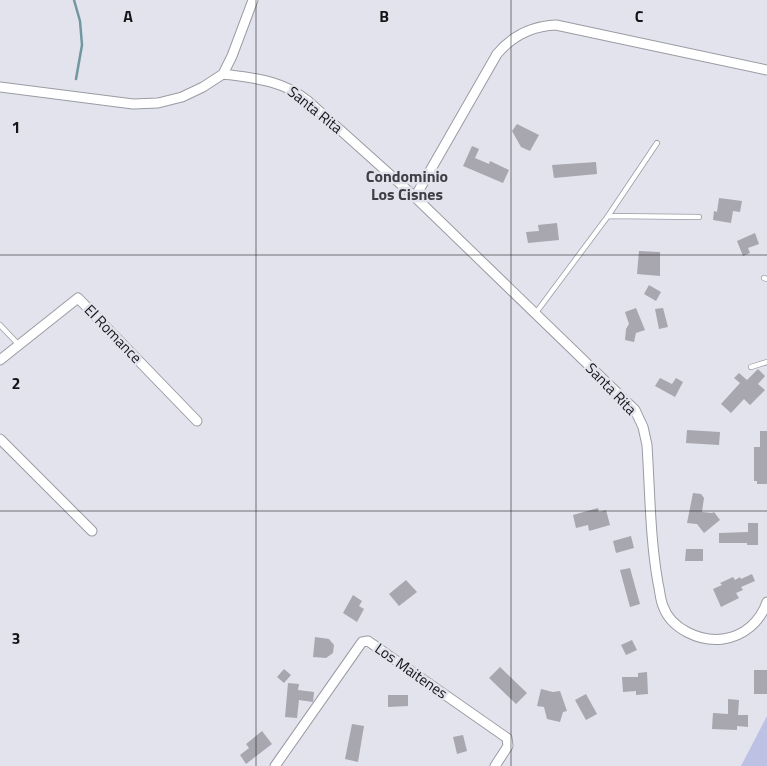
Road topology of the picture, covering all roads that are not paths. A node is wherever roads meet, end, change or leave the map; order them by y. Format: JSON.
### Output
{"nodes":[{"id":1,"x":253,"y":0,"type":"edge"},
{"id":2,"x":767,"y":70,"type":"edge"},
{"id":3,"x":223,"y":74,"type":"junction"},
{"id":4,"x":0,"y":87,"type":"edge"},
{"id":5,"x":657,"y":143,"type":"dead end"},
{"id":6,"x":415,"y":197,"type":"junction"},
{"id":7,"x":608,"y":216,"type":"junction"},
{"id":8,"x":700,"y":216,"type":"dead end"},
{"id":9,"x":535,"y":314,"type":"junction"},
{"id":10,"x":0,"y":325,"type":"edge"},
{"id":11,"x":19,"y":345,"type":"junction"},
{"id":12,"x":0,"y":360,"type":"edge"},
{"id":13,"x":767,"y":362,"type":"edge"},
{"id":14,"x":751,"y":367,"type":"dead end"},
{"id":15,"x":198,"y":420,"type":"dead end"},
{"id":16,"x":0,"y":439,"type":"edge"},
{"id":17,"x":92,"y":531,"type":"dead end"},
{"id":18,"x":767,"y":602,"type":"edge"},
{"id":19,"x":275,"y":766,"type":"edge"},
{"id":20,"x":496,"y":766,"type":"edge"}],
"edges":[{"from":1,"to":3,"type":"street"},
{"from":2,"to":6,"type":"street"},
{"from":3,"to":4,"type":"street"},
{"from":3,"to":6,"type":"street","name":"Santa Rita"},
{"from":5,"to":7,"type":"lane"},
{"from":6,"to":9,"type":"street","name":"Santa Rita"},
{"from":7,"to":8,"type":"lane"},
{"from":7,"to":9,"type":"lane"},
{"from":9,"to":18,"type":"street","name":"Santa Rita"},
{"from":10,"to":11,"type":"lane"},
{"from":11,"to":12,"type":"street","name":"El Romance"},
{"from":11,"to":15,"type":"street","name":"El Romance"},
{"from":13,"to":14,"type":"lane"},
{"from":16,"to":17,"type":"street"},
{"from":19,"to":20,"type":"street","name":"Los Maitenes"}]}
